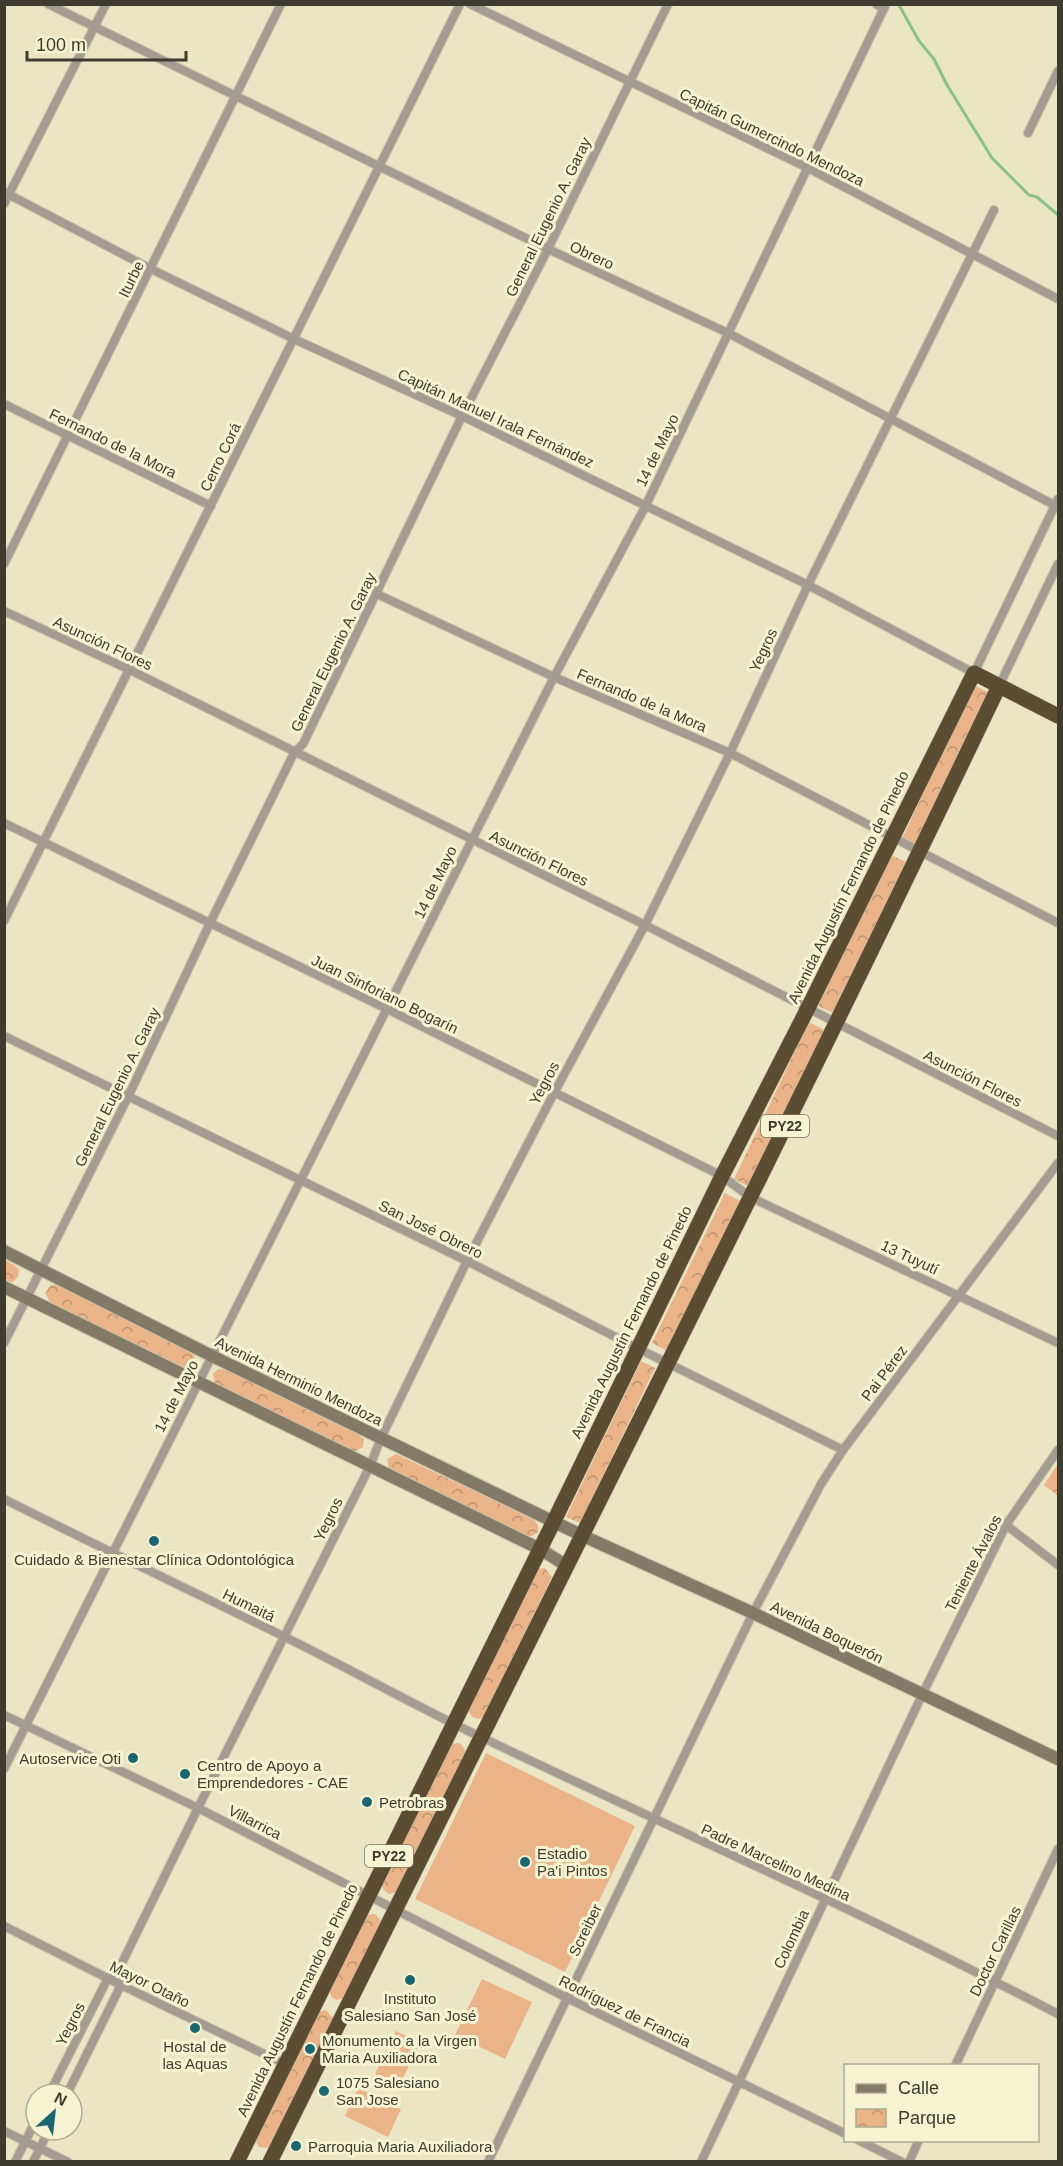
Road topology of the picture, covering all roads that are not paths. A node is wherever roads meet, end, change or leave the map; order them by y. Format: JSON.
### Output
{"nodes":[{"id":1,"x":48,"y":4,"type":"edge"},
{"id":2,"x":106,"y":4,"type":"edge"},
{"id":3,"x":281,"y":4,"type":"edge"},
{"id":4,"x":460,"y":4,"type":"edge"},
{"id":5,"x":470,"y":4,"type":"edge"},
{"id":6,"x":668,"y":4,"type":"edge"},
{"id":7,"x":882,"y":6,"type":"edge"},
{"id":8,"x":95,"y":28,"type":"junction"},
{"id":9,"x":1059,"y":72,"type":"edge"},
{"id":10,"x":629,"y":83,"type":"junction"},
{"id":11,"x":234,"y":97,"type":"junction"},
{"id":12,"x":1028,"y":133,"type":"dead end"},
{"id":13,"x":379,"y":165,"type":"junction"},
{"id":14,"x":808,"y":168,"type":"junction"},
{"id":15,"x":7,"y":193,"type":"edge"},
{"id":16,"x":4,"y":204,"type":"edge"},
{"id":17,"x":994,"y":210,"type":"dead end"},
{"id":18,"x":548,"y":249,"type":"junction"},
{"id":19,"x":972,"y":254,"type":"junction"},
{"id":20,"x":151,"y":270,"type":"junction"},
{"id":21,"x":1059,"y":299,"type":"edge"},
{"id":22,"x":728,"y":333,"type":"junction"},
{"id":23,"x":294,"y":339,"type":"junction"},
{"id":24,"x":4,"y":404,"type":"edge"},
{"id":25,"x":462,"y":416,"type":"junction"},
{"id":26,"x":892,"y":418,"type":"junction"},
{"id":27,"x":69,"y":436,"type":"junction"},
{"id":28,"x":1058,"y":504,"type":"edge"},
{"id":29,"x":646,"y":505,"type":"junction"},
{"id":30,"x":211,"y":506,"type":"junction"},
{"id":31,"x":4,"y":564,"type":"edge"},
{"id":32,"x":1059,"y":564,"type":"edge"},
{"id":33,"x":808,"y":585,"type":"junction"},
{"id":34,"x":377,"y":594,"type":"junction"},
{"id":35,"x":4,"y":611,"type":"edge"},
{"id":36,"x":130,"y":670,"type":"junction"},
{"id":37,"x":974,"y":673,"type":"junction"},
{"id":38,"x":554,"y":677,"type":"junction"},
{"id":39,"x":999,"y":686,"type":"junction"},
{"id":40,"x":1059,"y":716,"type":"edge"},
{"id":41,"x":294,"y":753,"type":"junction"},
{"id":42,"x":730,"y":753,"type":"junction"},
{"id":43,"x":4,"y":823,"type":"edge"},
{"id":44,"x":892,"y":838,"type":"junction"},
{"id":45,"x":471,"y":840,"type":"junction"},
{"id":46,"x":43,"y":843,"type":"junction"},
{"id":47,"x":920,"y":852,"type":"junction"},
{"id":48,"x":4,"y":921,"type":"edge"},
{"id":49,"x":210,"y":923,"type":"junction"},
{"id":50,"x":1059,"y":923,"type":"edge"},
{"id":51,"x":645,"y":926,"type":"junction"},
{"id":52,"x":387,"y":1010,"type":"junction"},
{"id":53,"x":807,"y":1010,"type":"junction"},
{"id":54,"x":835,"y":1024,"type":"junction"},
{"id":55,"x":4,"y":1036,"type":"edge"},
{"id":56,"x":554,"y":1093,"type":"junction"},
{"id":57,"x":128,"y":1097,"type":"junction"},
{"id":58,"x":1059,"y":1136,"type":"edge"},
{"id":59,"x":1059,"y":1163,"type":"edge"},
{"id":60,"x":722,"y":1176,"type":"junction"},
{"id":61,"x":299,"y":1180,"type":"junction"},
{"id":62,"x":750,"y":1197,"type":"junction"},
{"id":63,"x":4,"y":1251,"type":"edge"},
{"id":64,"x":467,"y":1261,"type":"junction"},
{"id":65,"x":41,"y":1270,"type":"junction"},
{"id":66,"x":4,"y":1287,"type":"edge"},
{"id":67,"x":959,"y":1295,"type":"junction"},
{"id":68,"x":27,"y":1298,"type":"junction"},
{"id":69,"x":1059,"y":1342,"type":"edge"},
{"id":70,"x":4,"y":1343,"type":"edge"},
{"id":71,"x":639,"y":1349,"type":"junction"},
{"id":72,"x":212,"y":1356,"type":"junction"},
{"id":73,"x":668,"y":1364,"type":"junction"},
{"id":74,"x":198,"y":1381,"type":"junction"},
{"id":75,"x":381,"y":1438,"type":"junction"},
{"id":76,"x":1059,"y":1449,"type":"edge"},
{"id":77,"x":843,"y":1450,"type":"junction"},
{"id":78,"x":370,"y":1466,"type":"junction"},
{"id":79,"x":4,"y":1499,"type":"edge"},
{"id":80,"x":554,"y":1521,"type":"junction"},
{"id":81,"x":1006,"y":1525,"type":"junction"},
{"id":82,"x":581,"y":1535,"type":"junction"},
{"id":83,"x":540,"y":1549,"type":"junction"},
{"id":84,"x":112,"y":1554,"type":"junction"},
{"id":85,"x":1059,"y":1565,"type":"edge"},
{"id":86,"x":567,"y":1566,"type":"junction"},
{"id":87,"x":753,"y":1613,"type":"junction"},
{"id":88,"x":285,"y":1637,"type":"junction"},
{"id":89,"x":922,"y":1695,"type":"junction"},
{"id":90,"x":4,"y":1715,"type":"edge"},
{"id":91,"x":453,"y":1724,"type":"junction"},
{"id":92,"x":26,"y":1726,"type":"junction"},
{"id":93,"x":481,"y":1737,"type":"junction"},
{"id":94,"x":1059,"y":1760,"type":"edge"},
{"id":95,"x":4,"y":1769,"type":"edge"},
{"id":96,"x":198,"y":1808,"type":"junction"},
{"id":97,"x":653,"y":1818,"type":"junction"},
{"id":98,"x":1059,"y":1848,"type":"edge"},
{"id":99,"x":369,"y":1895,"type":"junction"},
{"id":100,"x":824,"y":1899,"type":"junction"},
{"id":101,"x":395,"y":1908,"type":"junction"},
{"id":102,"x":4,"y":1926,"type":"edge"},
{"id":103,"x":119,"y":1969,"type":"junction"},
{"id":104,"x":108,"y":1978,"type":"junction"},
{"id":105,"x":995,"y":1981,"type":"junction"},
{"id":106,"x":121,"y":1985,"type":"junction"},
{"id":107,"x":567,"y":1998,"type":"junction"},
{"id":108,"x":1059,"y":2014,"type":"edge"},
{"id":109,"x":285,"y":2064,"type":"junction"},
{"id":110,"x":956,"y":2064,"type":"edge"},
{"id":111,"x":55,"y":2082,"type":"edge"},
{"id":112,"x":73,"y":2082,"type":"edge"},
{"id":113,"x":739,"y":2083,"type":"junction"},
{"id":114,"x":4,"y":2131,"type":"edge"},
{"id":115,"x":844,"y":2133,"type":"edge"},
{"id":116,"x":24,"y":2141,"type":"edge"},
{"id":117,"x":25,"y":2142,"type":"edge"},
{"id":118,"x":27,"y":2142,"type":"edge"},
{"id":119,"x":43,"y":2142,"type":"edge"},
{"id":120,"x":862,"y":2142,"type":"edge"},
{"id":121,"x":919,"y":2142,"type":"edge"},
{"id":122,"x":40,"y":2148,"type":"junction"},
{"id":123,"x":15,"y":2162,"type":"edge"},
{"id":124,"x":33,"y":2162,"type":"edge"},
{"id":125,"x":68,"y":2162,"type":"edge"},
{"id":126,"x":237,"y":2162,"type":"edge"},
{"id":127,"x":270,"y":2162,"type":"edge"},
{"id":128,"x":488,"y":2162,"type":"edge"},
{"id":129,"x":700,"y":2162,"type":"edge"},
{"id":130,"x":902,"y":2162,"type":"edge"},
{"id":131,"x":909,"y":2162,"type":"edge"}],
"edges":[{"from":1,"to":8,"type":"street","name":"Obrero"},
{"from":2,"to":8,"type":"street"},
{"from":3,"to":11,"type":"street","name":"Iturbe"},
{"from":4,"to":13,"type":"street","name":"Cerro Corá"},
{"from":5,"to":10,"type":"street","name":"Capitán Gumercindo Mendoza"},
{"from":6,"to":10,"type":"street","name":"General Eugenio A. Garay"},
{"from":7,"to":14,"type":"street","name":"14 de Mayo"},
{"from":8,"to":11,"type":"street","name":"Obrero"},
{"from":8,"to":15,"type":"street"},
{"from":9,"to":12,"type":"street"},
{"from":10,"to":14,"type":"street","name":"Capitán Gumercindo Mendoza"},
{"from":10,"to":18,"type":"street","name":"General Eugenio A. Garay"},
{"from":11,"to":13,"type":"street","name":"Obrero"},
{"from":11,"to":20,"type":"street","name":"Iturbe"},
{"from":13,"to":18,"type":"street","name":"Obrero"},
{"from":13,"to":23,"type":"street","name":"Cerro Corá"},
{"from":14,"to":19,"type":"street","name":"Capitán Gumercindo Mendoza"},
{"from":14,"to":22,"type":"street","name":"14 de Mayo"},
{"from":15,"to":16,"type":"street"},
{"from":15,"to":20,"type":"street","name":"Capitán Manuel Irala Fernández"},
{"from":17,"to":19,"type":"street","name":"Yegros"},
{"from":18,"to":22,"type":"street","name":"Obrero"},
{"from":18,"to":25,"type":"street","name":"General Eugenio A. Garay"},
{"from":19,"to":21,"type":"street","name":"Capitán Gumercindo Mendoza"},
{"from":19,"to":26,"type":"street","name":"Yegros"},
{"from":20,"to":23,"type":"street","name":"Capitán Manuel Irala Fernández"},
{"from":20,"to":27,"type":"street","name":"Iturbe"},
{"from":22,"to":26,"type":"street","name":"Obrero"},
{"from":22,"to":29,"type":"street","name":"14 de Mayo"},
{"from":23,"to":25,"type":"street","name":"Capitán Manuel Irala Fernández"},
{"from":23,"to":30,"type":"street","name":"Cerro Corá"},
{"from":24,"to":27,"type":"street","name":"Fernando de la Mora"},
{"from":25,"to":29,"type":"street","name":"Capitán Manuel Irala Fernández"},
{"from":25,"to":34,"type":"street","name":"General Eugenio A. Garay"},
{"from":26,"to":28,"type":"street","name":"Obrero"},
{"from":26,"to":33,"type":"street","name":"Yegros"},
{"from":27,"to":30,"type":"street","name":"Fernando de la Mora"},
{"from":27,"to":31,"type":"street","name":"Iturbe"},
{"from":28,"to":37,"type":"street","name":"Avenida Augustín Fernando de Pinedo"},
{"from":29,"to":33,"type":"street","name":"Capitán Manuel Irala Fernández"},
{"from":29,"to":38,"type":"street","name":"14 de Mayo"},
{"from":30,"to":36,"type":"street","name":"Cerro Corá"},
{"from":32,"to":39,"type":"street"},
{"from":33,"to":37,"type":"street","name":"Capitán Manuel Irala Fernández"},
{"from":33,"to":42,"type":"street","name":"Yegros"},
{"from":34,"to":38,"type":"street","name":"Fernando de la Mora"},
{"from":34,"to":41,"type":"street","name":"General Eugenio A. Garay"},
{"from":35,"to":36,"type":"street","name":"Asunción Flores"},
{"from":36,"to":41,"type":"street","name":"Asunción Flores"},
{"from":36,"to":46,"type":"street","name":"Cerro Corá"},
{"from":37,"to":39,"type":"highway"},
{"from":37,"to":44,"type":"highway","name":"Avenida Augustín Fernando de Pinedo","number":"PY22"},
{"from":38,"to":42,"type":"street","name":"Fernando de la Mora"},
{"from":38,"to":45,"type":"street","name":"14 de Mayo"},
{"from":39,"to":40,"type":"highway"},
{"from":39,"to":47,"type":"highway","number":"PY22"},
{"from":41,"to":45,"type":"street","name":"Asunción Flores"},
{"from":41,"to":49,"type":"street","name":"General Eugenio A. Garay"},
{"from":42,"to":44,"type":"street","name":"Fernando de la Mora"},
{"from":42,"to":51,"type":"street","name":"Yegros"},
{"from":43,"to":46,"type":"street","name":"Juan Sinforiano Bogarín"},
{"from":44,"to":47,"type":"street","name":"Fernando de la Mora"},
{"from":44,"to":53,"type":"highway","name":"Avenida Augustín Fernando de Pinedo","number":"PY22"},
{"from":45,"to":51,"type":"street","name":"Asunción Flores"},
{"from":45,"to":52,"type":"street","name":"14 de Mayo"},
{"from":46,"to":48,"type":"street","name":"Cerro Corá"},
{"from":46,"to":49,"type":"street","name":"Juan Sinforiano Bogarín"},
{"from":47,"to":50,"type":"street","name":"Fernando de la Mora"},
{"from":47,"to":54,"type":"highway","number":"PY22"},
{"from":49,"to":52,"type":"street","name":"Juan Sinforiano Bogarín"},
{"from":49,"to":57,"type":"street","name":"General Eugenio A. Garay"},
{"from":51,"to":53,"type":"street","name":"Asunción Flores"},
{"from":51,"to":56,"type":"street","name":"Yegros"},
{"from":52,"to":56,"type":"street","name":"Juan Sinforiano Bogarín"},
{"from":52,"to":61,"type":"street","name":"14 de Mayo"},
{"from":53,"to":54,"type":"street","name":"Asunción Flores"},
{"from":53,"to":60,"type":"highway","name":"Avenida Augustín Fernando de Pinedo","number":"PY22"},
{"from":54,"to":58,"type":"street","name":"Asunción Flores"},
{"from":54,"to":62,"type":"highway","number":"PY22"},
{"from":55,"to":57,"type":"street","name":"San José Obrero"},
{"from":56,"to":60,"type":"street","name":"Juan Sinforiano Bogarín"},
{"from":56,"to":64,"type":"street","name":"Yegros"},
{"from":57,"to":61,"type":"street","name":"San José Obrero"},
{"from":57,"to":65,"type":"street","name":"General Eugenio A. Garay"},
{"from":59,"to":67,"type":"street","name":"Pai Pérez"},
{"from":60,"to":62,"type":"street","name":"Juan Sinforiano Bogarín"},
{"from":60,"to":71,"type":"highway","name":"Avenida Augustín Fernando de Pinedo","number":"PY22"},
{"from":61,"to":64,"type":"street","name":"San José Obrero"},
{"from":61,"to":72,"type":"street","name":"14 de Mayo"},
{"from":62,"to":67,"type":"street","name":"13 Tuyutí"},
{"from":62,"to":73,"type":"highway","number":"PY22"},
{"from":63,"to":65,"type":"street","name":"Avenida Herminio Mendoza"},
{"from":64,"to":71,"type":"street","name":"San José Obrero"},
{"from":64,"to":75,"type":"street","name":"Yegros"},
{"from":65,"to":68,"type":"street","name":"General Eugenio A. Garay"},
{"from":65,"to":72,"type":"street","name":"Avenida Herminio Mendoza"},
{"from":66,"to":68,"type":"street"},
{"from":67,"to":69,"type":"street","name":"13 Tuyutí"},
{"from":67,"to":77,"type":"street","name":"Pai Pérez"},
{"from":68,"to":70,"type":"street","name":"General Eugenio A. Garay"},
{"from":68,"to":74,"type":"street"},
{"from":71,"to":73,"type":"street","name":"San José Obrero"},
{"from":71,"to":80,"type":"highway","name":"Avenida Augustín Fernando de Pinedo","number":"PY22"},
{"from":72,"to":74,"type":"street","name":"14 de Mayo"},
{"from":72,"to":75,"type":"street","name":"Avenida Herminio Mendoza"},
{"from":73,"to":77,"type":"street","name":"San José Obrero"},
{"from":73,"to":82,"type":"highway","number":"PY22"},
{"from":74,"to":78,"type":"street"},
{"from":74,"to":84,"type":"street","name":"14 de Mayo"},
{"from":75,"to":78,"type":"street","name":"Yegros"},
{"from":75,"to":80,"type":"street","name":"Avenida Herminio Mendoza"},
{"from":76,"to":81,"type":"street","name":"Teniente Ávalos"},
{"from":77,"to":87,"type":"street","name":"Pai Pérez"},
{"from":78,"to":83,"type":"street"},
{"from":78,"to":88,"type":"street","name":"Yegros"},
{"from":79,"to":84,"type":"street","name":"Humaitá"},
{"from":80,"to":82,"type":"street","name":"Avenida Herminio Mendoza"},
{"from":80,"to":83,"type":"highway","name":"Avenida Augustín Fernando de Pinedo","number":"PY22"},
{"from":81,"to":85,"type":"street"},
{"from":81,"to":89,"type":"street","name":"Teniente Ávalos"},
{"from":82,"to":86,"type":"highway","number":"PY22"},
{"from":82,"to":87,"type":"street","name":"Avenida Boquerón"},
{"from":83,"to":86,"type":"street"},
{"from":83,"to":91,"type":"highway","name":"Avenida Augustín Fernando de Pinedo","number":"PY22"},
{"from":84,"to":88,"type":"street","name":"Humaitá"},
{"from":84,"to":92,"type":"street","name":"14 de Mayo"},
{"from":86,"to":93,"type":"highway","number":"PY22"},
{"from":87,"to":89,"type":"street","name":"Avenida Boquerón"},
{"from":87,"to":97,"type":"street","name":"Screiber"},
{"from":88,"to":91,"type":"street","name":"Humaitá"},
{"from":88,"to":96,"type":"street","name":"Yegros"},
{"from":89,"to":94,"type":"street","name":"Avenida Boquerón"},
{"from":89,"to":100,"type":"street","name":"Colombia"},
{"from":90,"to":92,"type":"street","name":"Villarrica"},
{"from":91,"to":93,"type":"street","name":"Humaitá"},
{"from":91,"to":99,"type":"highway","name":"Avenida Augustín Fernando de Pinedo","number":"PY22"},
{"from":92,"to":95,"type":"street","name":"14 de Mayo"},
{"from":92,"to":96,"type":"street","name":"Villarrica"},
{"from":93,"to":97,"type":"street","name":"Padre Marcelino Medina"},
{"from":93,"to":101,"type":"highway","number":"PY22"},
{"from":96,"to":99,"type":"street","name":"Villarrica"},
{"from":96,"to":103,"type":"street","name":"Yegros"},
{"from":97,"to":100,"type":"street","name":"Padre Marcelino Medina"},
{"from":97,"to":107,"type":"street","name":"Screiber"},
{"from":98,"to":105,"type":"street","name":"Doctor Carillas"},
{"from":99,"to":101,"type":"street","name":"Villarrica"},
{"from":99,"to":109,"type":"highway","name":"Avenida Augustín Fernando de Pinedo","number":"PY22"},
{"from":100,"to":105,"type":"street","name":"Padre Marcelino Medina"},
{"from":100,"to":113,"type":"street","name":"Colombia"},
{"from":101,"to":107,"type":"street","name":"Rodríguez de Francia"},
{"from":101,"to":127,"type":"highway","number":"PY22"},
{"from":102,"to":104,"type":"street","name":"Mayor Otaño"},
{"from":103,"to":104,"type":"street","name":"Yegros"},
{"from":103,"to":106,"type":"street"},
{"from":104,"to":106,"type":"street","name":"Mayor Otaño"},
{"from":104,"to":111,"type":"street","name":"Yegros"},
{"from":105,"to":108,"type":"street","name":"Padre Marcelino Medina"},
{"from":105,"to":110,"type":"street","name":"Doctor Carillas"},
{"from":106,"to":109,"type":"street","name":"Mayor Otaño"},
{"from":106,"to":112,"type":"street","name":"Yegros"},
{"from":107,"to":113,"type":"street","name":"Rodríguez de Francia"},
{"from":107,"to":128,"type":"street","name":"Screiber"},
{"from":109,"to":126,"type":"highway","name":"Avenida Augustín Fernando de Pinedo","number":"PY22"},
{"from":113,"to":115,"type":"street","name":"Rodríguez de Francia"},
{"from":113,"to":129,"type":"street","name":"Colombia"},
{"from":114,"to":116,"type":"street"},
{"from":117,"to":123,"type":"street"},
{"from":118,"to":122,"type":"street"},
{"from":119,"to":122,"type":"street"},
{"from":120,"to":130,"type":"street"},
{"from":121,"to":131,"type":"street"},
{"from":122,"to":124,"type":"street"},
{"from":122,"to":125,"type":"street"}]}
